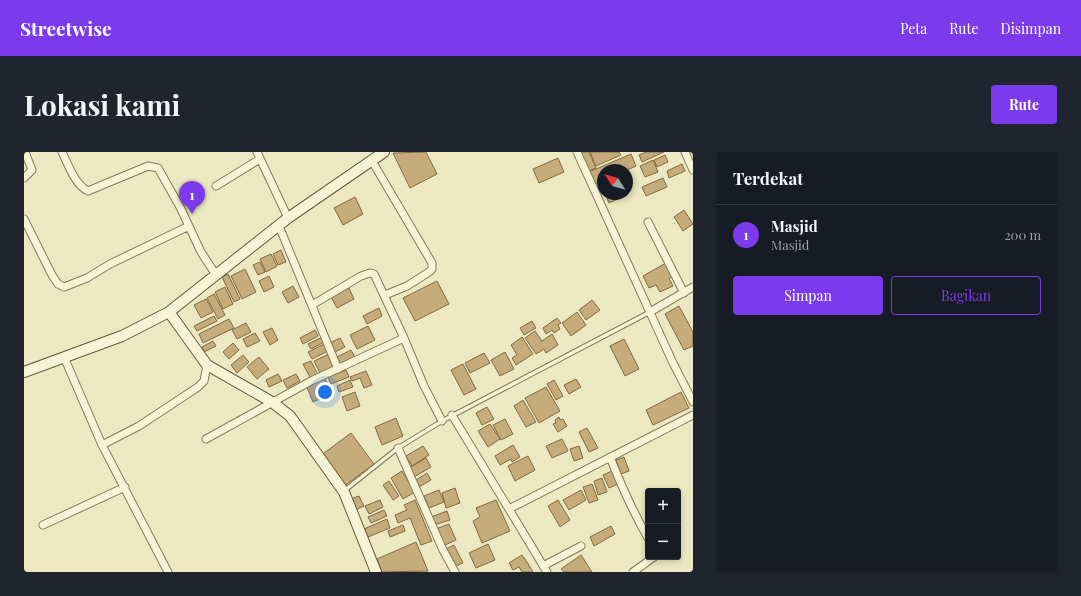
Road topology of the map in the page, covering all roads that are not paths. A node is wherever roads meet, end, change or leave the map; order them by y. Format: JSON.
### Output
{"nodes":[{"id":1,"x":24,"y":152,"type":"edge"},
{"id":2,"x":62,"y":152,"type":"edge"},
{"id":3,"x":384,"y":152,"type":"edge"},
{"id":4,"x":577,"y":152,"type":"edge"},
{"id":5,"x":685,"y":152,"type":"edge"},
{"id":6,"x":258,"y":155,"type":"edge"},
{"id":7,"x":372,"y":161,"type":"junction"},
{"id":8,"x":693,"y":170,"type":"edge"},
{"id":9,"x":24,"y":178,"type":"edge"},
{"id":10,"x":216,"y":186,"type":"dead end"},
{"id":11,"x":288,"y":218,"type":"junction"},
{"id":12,"x":24,"y":219,"type":"edge"},
{"id":13,"x":648,"y":222,"type":"dead end"},
{"id":14,"x":189,"y":226,"type":"junction"},
{"id":15,"x":279,"y":226,"type":"junction"},
{"id":16,"x":216,"y":275,"type":"junction"},
{"id":17,"x":693,"y":287,"type":"edge"},
{"id":18,"x":684,"y":293,"type":"junction"},
{"id":19,"x":385,"y":295,"type":"junction"},
{"id":20,"x":312,"y":305,"type":"junction"},
{"id":21,"x":169,"y":312,"type":"junction"},
{"id":22,"x":650,"y":312,"type":"junction"},
{"id":23,"x":404,"y":338,"type":"junction"},
{"id":24,"x":64,"y":357,"type":"junction"},
{"id":25,"x":207,"y":365,"type":"junction"},
{"id":26,"x":338,"y":369,"type":"junction"},
{"id":27,"x":24,"y":372,"type":"edge"},
{"id":28,"x":272,"y":402,"type":"junction"},
{"id":29,"x":693,"y":402,"type":"edge"},
{"id":30,"x":452,"y":415,"type":"junction"},
{"id":31,"x":693,"y":416,"type":"edge"},
{"id":32,"x":442,"y":421,"type":"junction"},
{"id":33,"x":206,"y":440,"type":"dead end"},
{"id":34,"x":102,"y":445,"type":"junction"},
{"id":35,"x":398,"y":448,"type":"junction"},
{"id":36,"x":610,"y":457,"type":"junction"},
{"id":37,"x":125,"y":487,"type":"junction"},
{"id":38,"x":344,"y":492,"type":"junction"},
{"id":39,"x":509,"y":509,"type":"junction"},
{"id":40,"x":43,"y":525,"type":"dead end"},
{"id":41,"x":645,"y":533,"type":"edge"},
{"id":42,"x":581,"y":546,"type":"dead end"},
{"id":43,"x":650,"y":560,"type":"edge"},
{"id":44,"x":545,"y":569,"type":"edge"},
{"id":45,"x":168,"y":572,"type":"edge"},
{"id":46,"x":376,"y":572,"type":"edge"},
{"id":47,"x":455,"y":572,"type":"edge"},
{"id":48,"x":633,"y":572,"type":"edge"}],
"edges":[{"from":1,"to":9,"type":"street"},
{"from":2,"to":14,"type":"street"},
{"from":3,"to":7,"type":"street"},
{"from":4,"to":22,"type":"street"},
{"from":5,"to":8,"type":"street"},
{"from":6,"to":10,"type":"street"},
{"from":6,"to":11,"type":"street"},
{"from":7,"to":11,"type":"street"},
{"from":7,"to":19,"type":"street"},
{"from":11,"to":15,"type":"street"},
{"from":12,"to":14,"type":"street"},
{"from":13,"to":18,"type":"street"},
{"from":14,"to":16,"type":"street"},
{"from":15,"to":16,"type":"street"},
{"from":15,"to":20,"type":"street"},
{"from":16,"to":21,"type":"street"},
{"from":17,"to":18,"type":"street"},
{"from":18,"to":22,"type":"street"},
{"from":19,"to":20,"type":"street"},
{"from":19,"to":23,"type":"street"},
{"from":20,"to":26,"type":"street"},
{"from":21,"to":24,"type":"street"},
{"from":21,"to":25,"type":"street"},
{"from":22,"to":29,"type":"street"},
{"from":22,"to":30,"type":"lane"},
{"from":23,"to":26,"type":"street"},
{"from":23,"to":32,"type":"street"},
{"from":24,"to":27,"type":"street"},
{"from":24,"to":34,"type":"street"},
{"from":25,"to":28,"type":"street"},
{"from":25,"to":34,"type":"street"},
{"from":26,"to":28,"type":"street"},
{"from":28,"to":33,"type":"street"},
{"from":28,"to":38,"type":"street"},
{"from":30,"to":32,"type":"lane"},
{"from":30,"to":39,"type":"street"},
{"from":31,"to":36,"type":"street"},
{"from":32,"to":35,"type":"lane"},
{"from":34,"to":37,"type":"street"},
{"from":35,"to":38,"type":"lane"},
{"from":35,"to":47,"type":"street"},
{"from":36,"to":39,"type":"street"},
{"from":36,"to":41,"type":"street"},
{"from":37,"to":40,"type":"street"},
{"from":37,"to":45,"type":"street"},
{"from":38,"to":46,"type":"street"},
{"from":39,"to":44,"type":"street"},
{"from":42,"to":44,"type":"street"},
{"from":43,"to":48,"type":"street"}]}
